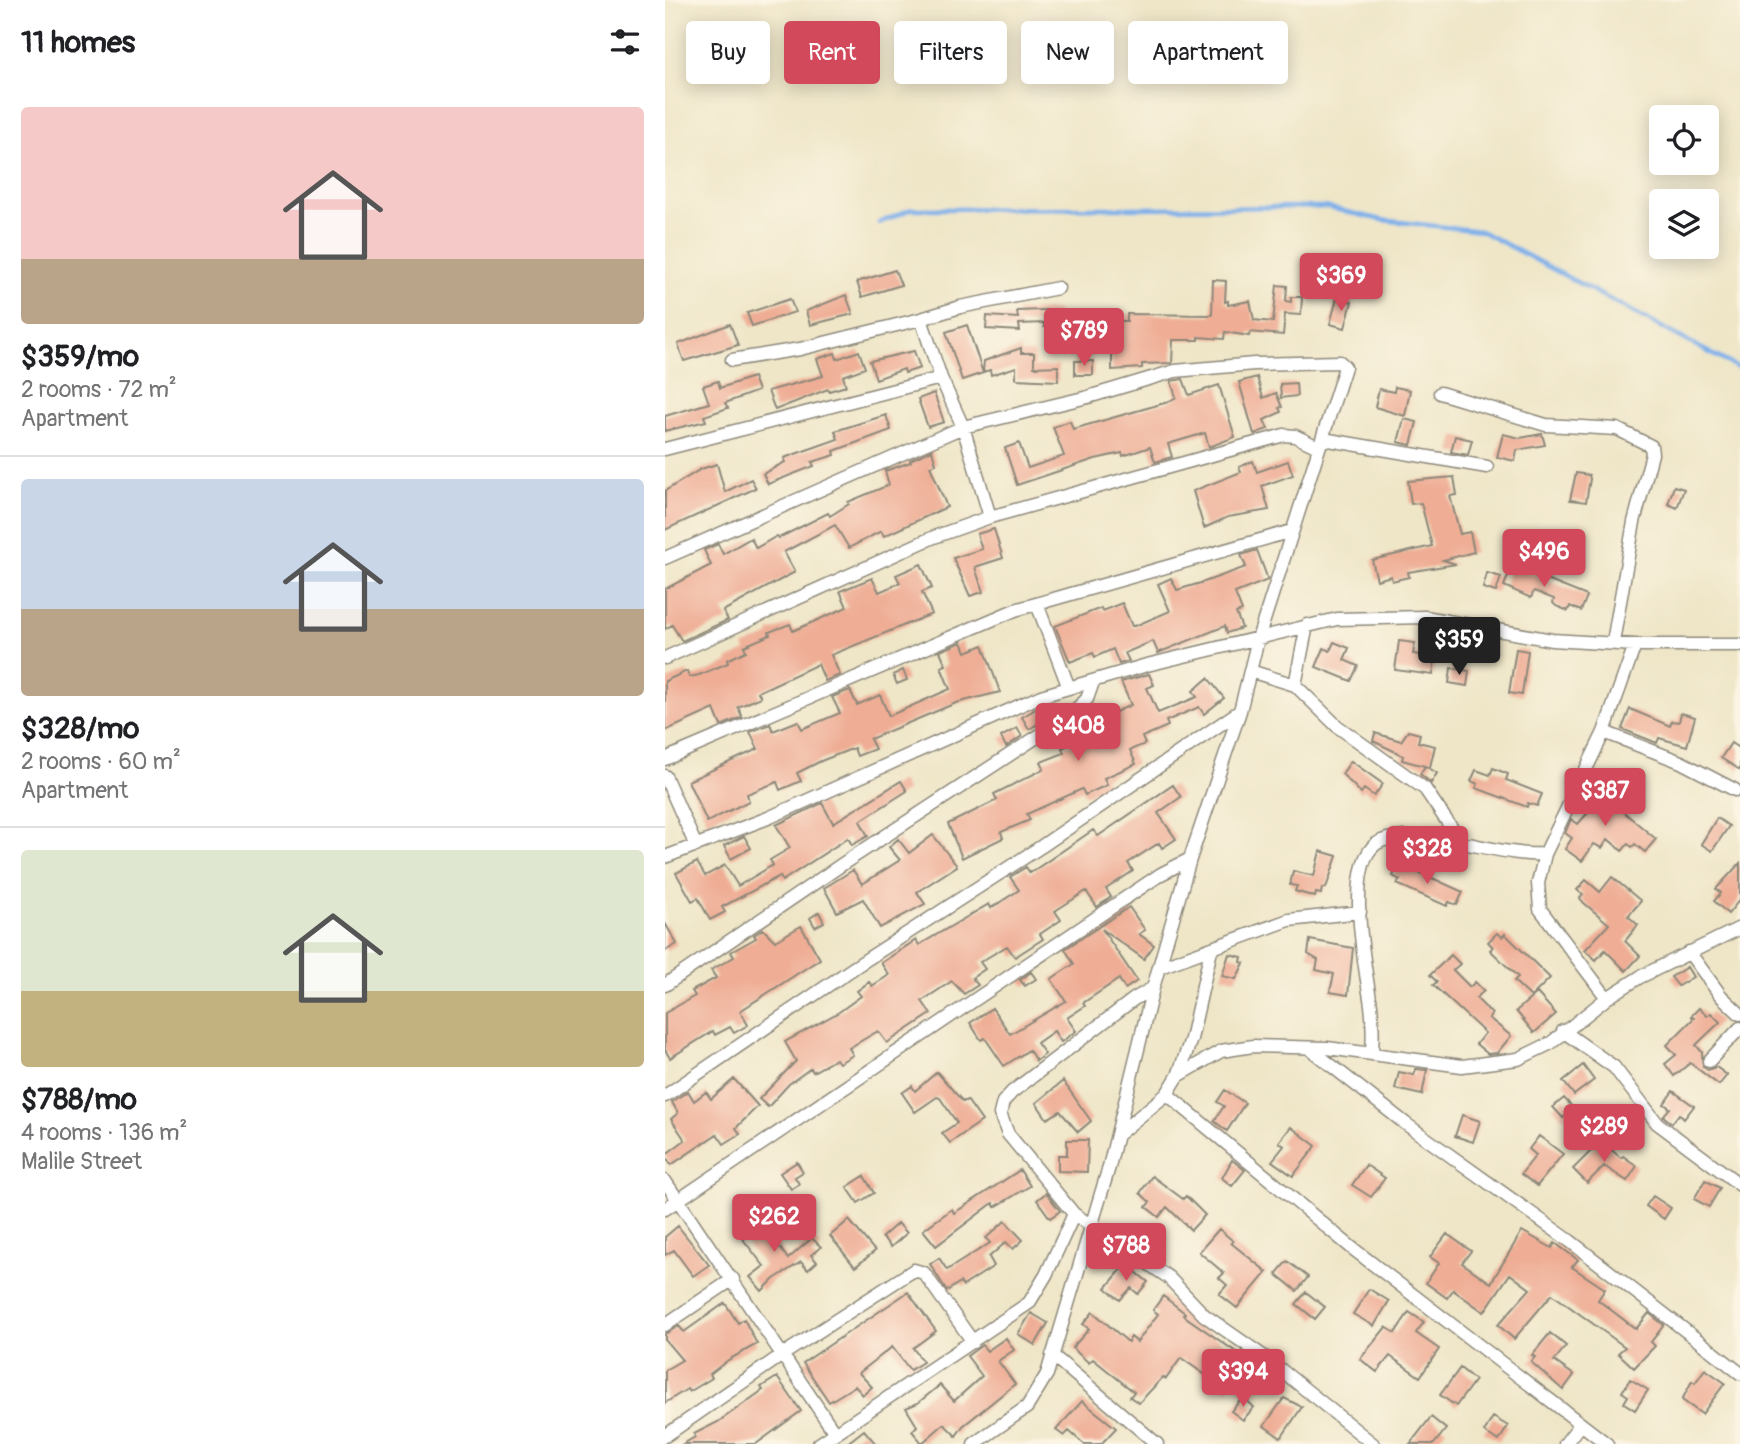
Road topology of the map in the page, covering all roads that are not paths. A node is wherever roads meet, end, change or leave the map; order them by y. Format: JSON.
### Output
{"nodes":[{"id":1,"x":1058,"y":288,"type":"dead end"},
{"id":2,"x":921,"y":318,"type":"junction"},
{"id":3,"x":732,"y":360,"type":"dead end"},
{"id":4,"x":941,"y":379,"type":"junction"},
{"id":5,"x":1440,"y":393,"type":"dead end"},
{"id":6,"x":963,"y":427,"type":"junction"},
{"id":7,"x":1320,"y":443,"type":"junction"},
{"id":8,"x":665,"y":449,"type":"edge"},
{"id":9,"x":1487,"y":467,"type":"dead end"},
{"id":10,"x":991,"y":517,"type":"junction"},
{"id":11,"x":1292,"y":531,"type":"junction"},
{"id":12,"x":665,"y":558,"type":"edge"},
{"id":13,"x":1037,"y":604,"type":"junction"},
{"id":14,"x":1307,"y":625,"type":"junction"},
{"id":15,"x":1258,"y":639,"type":"junction"},
{"id":16,"x":1613,"y":642,"type":"junction"},
{"id":17,"x":1635,"y":645,"type":"junction"},
{"id":18,"x":1740,"y":645,"type":"edge"},
{"id":19,"x":665,"y":658,"type":"edge"},
{"id":20,"x":1250,"y":671,"type":"junction"},
{"id":21,"x":1093,"y":682,"type":"junction"},
{"id":22,"x":1295,"y":685,"type":"junction"},
{"id":23,"x":1069,"y":688,"type":"junction"},
{"id":24,"x":1240,"y":710,"type":"junction"},
{"id":25,"x":1604,"y":732,"type":"junction"},
{"id":26,"x":665,"y":760,"type":"edge"},
{"id":27,"x":665,"y":776,"type":"edge"},
{"id":28,"x":1735,"y":790,"type":"dead end"},
{"id":29,"x":1461,"y":842,"type":"junction"},
{"id":30,"x":696,"y":846,"type":"junction"},
{"id":31,"x":1545,"y":854,"type":"junction"},
{"id":32,"x":665,"y":857,"type":"edge"},
{"id":33,"x":1190,"y":859,"type":"junction"},
{"id":34,"x":1360,"y":912,"type":"junction"},
{"id":35,"x":1740,"y":928,"type":"edge"},
{"id":36,"x":1211,"y":950,"type":"junction"},
{"id":37,"x":1689,"y":952,"type":"junction"},
{"id":38,"x":1160,"y":967,"type":"junction"},
{"id":39,"x":665,"y":985,"type":"edge"},
{"id":40,"x":1153,"y":988,"type":"junction"},
{"id":41,"x":1607,"y":998,"type":"junction"},
{"id":42,"x":1740,"y":1014,"type":"edge"},
{"id":43,"x":1740,"y":1028,"type":"edge"},
{"id":44,"x":1563,"y":1031,"type":"junction"},
{"id":45,"x":1309,"y":1048,"type":"junction"},
{"id":46,"x":1372,"y":1052,"type":"junction"},
{"id":47,"x":1709,"y":1061,"type":"dead end"},
{"id":48,"x":1178,"y":1076,"type":"junction"},
{"id":49,"x":667,"y":1091,"type":"edge"},
{"id":50,"x":1167,"y":1094,"type":"junction"},
{"id":51,"x":1117,"y":1135,"type":"junction"},
{"id":52,"x":665,"y":1181,"type":"edge"},
{"id":53,"x":1740,"y":1185,"type":"edge"},
{"id":54,"x":678,"y":1201,"type":"junction"},
{"id":55,"x":665,"y":1209,"type":"edge"},
{"id":56,"x":1074,"y":1214,"type":"junction"},
{"id":57,"x":1090,"y":1228,"type":"junction"},
{"id":58,"x":733,"y":1279,"type":"junction"},
{"id":59,"x":665,"y":1325,"type":"edge"},
{"id":60,"x":973,"y":1342,"type":"junction"},
{"id":61,"x":782,"y":1355,"type":"junction"},
{"id":62,"x":1052,"y":1355,"type":"junction"},
{"id":63,"x":1740,"y":1373,"type":"edge"},
{"id":64,"x":1579,"y":1426,"type":"junction"},
{"id":65,"x":835,"y":1433,"type":"junction"},
{"id":66,"x":665,"y":1436,"type":"edge"},
{"id":67,"x":819,"y":1444,"type":"edge"},
{"id":68,"x":974,"y":1444,"type":"edge"},
{"id":69,"x":1157,"y":1444,"type":"edge"},
{"id":70,"x":1373,"y":1444,"type":"edge"},
{"id":71,"x":1565,"y":1444,"type":"edge"},
{"id":72,"x":1607,"y":1444,"type":"edge"}],
"edges":[{"from":1,"to":2,"type":"street"},
{"from":2,"to":3,"type":"street"},
{"from":2,"to":4,"type":"street"},
{"from":4,"to":6,"type":"street"},
{"from":4,"to":8,"type":"street"},
{"from":5,"to":16,"type":"street"},
{"from":6,"to":7,"type":"street"},
{"from":6,"to":10,"type":"street"},
{"from":6,"to":12,"type":"street"},
{"from":7,"to":9,"type":"street"},
{"from":7,"to":10,"type":"street"},
{"from":7,"to":11,"type":"street"},
{"from":10,"to":19,"type":"street"},
{"from":11,"to":13,"type":"street"},
{"from":11,"to":15,"type":"street"},
{"from":13,"to":23,"type":"street"},
{"from":13,"to":26,"type":"street"},
{"from":14,"to":15,"type":"street"},
{"from":14,"to":16,"type":"street"},
{"from":14,"to":22,"type":"street"},
{"from":15,"to":20,"type":"street"},
{"from":15,"to":21,"type":"street"},
{"from":16,"to":17,"type":"street"},
{"from":17,"to":18,"type":"street"},
{"from":17,"to":25,"type":"street"},
{"from":20,"to":22,"type":"street"},
{"from":20,"to":24,"type":"street"},
{"from":21,"to":23,"type":"street"},
{"from":21,"to":39,"type":"street"},
{"from":22,"to":29,"type":"street"},
{"from":23,"to":30,"type":"street"},
{"from":24,"to":33,"type":"street"},
{"from":24,"to":49,"type":"street"},
{"from":25,"to":28,"type":"street"},
{"from":25,"to":31,"type":"street"},
{"from":27,"to":30,"type":"street"},
{"from":29,"to":31,"type":"street"},
{"from":29,"to":34,"type":"street"},
{"from":30,"to":32,"type":"street"},
{"from":31,"to":41,"type":"street"},
{"from":33,"to":38,"type":"street"},
{"from":33,"to":54,"type":"street"},
{"from":34,"to":36,"type":"street"},
{"from":34,"to":46,"type":"street"},
{"from":35,"to":37,"type":"street"},
{"from":36,"to":38,"type":"street"},
{"from":36,"to":48,"type":"street"},
{"from":37,"to":41,"type":"street"},
{"from":37,"to":42,"type":"street"},
{"from":38,"to":40,"type":"street"},
{"from":40,"to":51,"type":"street"},
{"from":40,"to":56,"type":"street"},
{"from":41,"to":44,"type":"street"},
{"from":43,"to":47,"type":"street"},
{"from":44,"to":46,"type":"street"},
{"from":44,"to":53,"type":"street"},
{"from":45,"to":46,"type":"street"},
{"from":45,"to":48,"type":"street"},
{"from":45,"to":63,"type":"street"},
{"from":48,"to":50,"type":"street"},
{"from":50,"to":51,"type":"street"},
{"from":50,"to":64,"type":"street"},
{"from":51,"to":57,"type":"street"},
{"from":52,"to":54,"type":"street"},
{"from":54,"to":55,"type":"street"},
{"from":54,"to":58,"type":"street"},
{"from":56,"to":57,"type":"street"},
{"from":56,"to":60,"type":"street"},
{"from":57,"to":62,"type":"street"},
{"from":57,"to":70,"type":"street"},
{"from":58,"to":59,"type":"street"},
{"from":58,"to":61,"type":"street"},
{"from":60,"to":61,"type":"street"},
{"from":60,"to":65,"type":"street"},
{"from":61,"to":65,"type":"street"},
{"from":61,"to":66,"type":"street"},
{"from":62,"to":68,"type":"street"},
{"from":62,"to":69,"type":"street"},
{"from":64,"to":71,"type":"street"},
{"from":64,"to":72,"type":"street"},
{"from":65,"to":67,"type":"street"}]}
